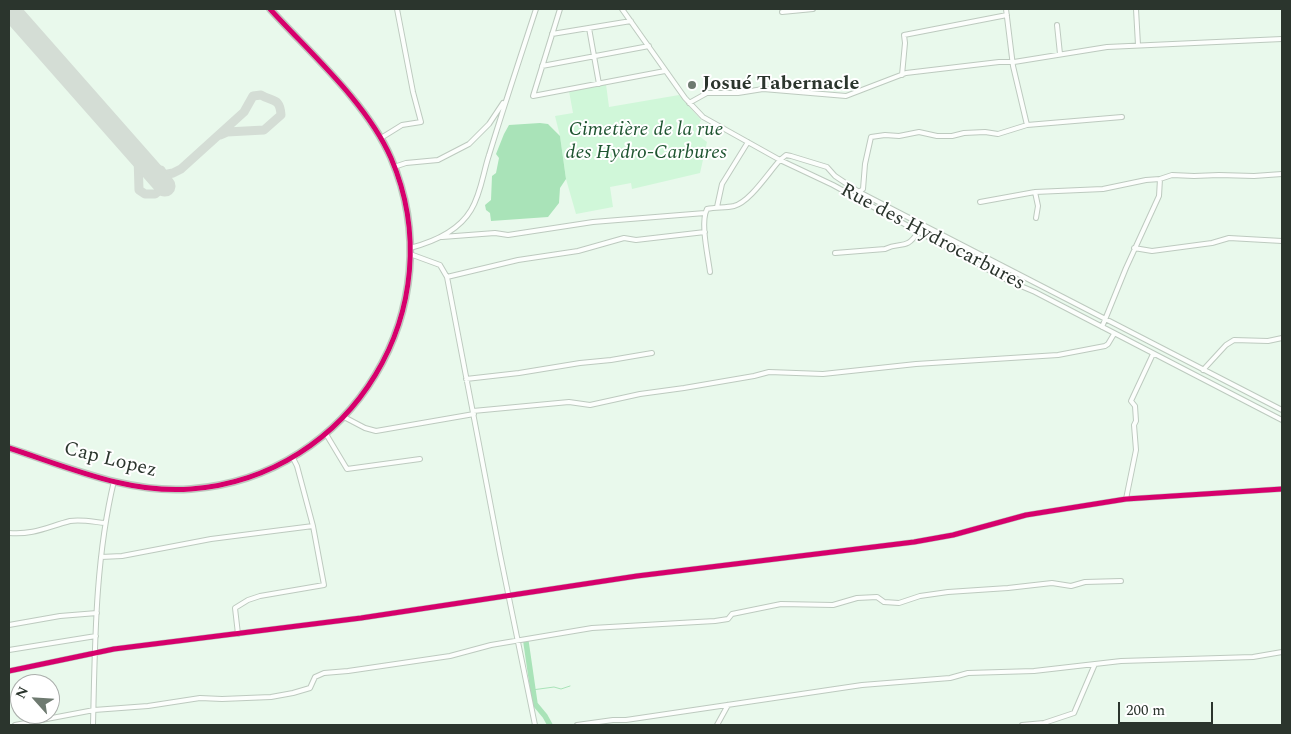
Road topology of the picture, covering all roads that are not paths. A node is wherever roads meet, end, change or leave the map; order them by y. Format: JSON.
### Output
{"nodes":[{"id":1,"x":270,"y":9,"type":"edge"},
{"id":2,"x":397,"y":9,"type":"edge"},
{"id":3,"x":536,"y":9,"type":"edge"},
{"id":4,"x":560,"y":9,"type":"edge"},
{"id":5,"x":622,"y":9,"type":"edge"},
{"id":6,"x":813,"y":9,"type":"edge"},
{"id":7,"x":1006,"y":9,"type":"edge"},
{"id":8,"x":1136,"y":9,"type":"edge"},
{"id":9,"x":782,"y":12,"type":"dead end"},
{"id":10,"x":1007,"y":15,"type":"junction"},
{"id":11,"x":631,"y":20,"type":"junction"},
{"id":12,"x":1057,"y":25,"type":"dead end"},
{"id":13,"x":288,"y":27,"type":"junction"},
{"id":14,"x":590,"y":28,"type":"junction"},
{"id":15,"x":283,"y":32,"type":"dead end"},
{"id":16,"x":552,"y":34,"type":"junction"},
{"id":17,"x":1282,"y":39,"type":"edge"},
{"id":18,"x":1138,"y":45,"type":"junction"},
{"id":19,"x":650,"y":46,"type":"junction"},
{"id":20,"x":1060,"y":54,"type":"junction"},
{"id":21,"x":595,"y":55,"type":"junction"},
{"id":22,"x":1014,"y":62,"type":"junction"},
{"id":23,"x":542,"y":66,"type":"junction"},
{"id":24,"x":665,"y":71,"type":"junction"},
{"id":25,"x":902,"y":75,"type":"junction"},
{"id":26,"x":599,"y":84,"type":"junction"},
{"id":27,"x":506,"y":100,"type":"junction"},
{"id":28,"x":689,"y":103,"type":"junction"},
{"id":29,"x":1122,"y":117,"type":"dead end"},
{"id":30,"x":1027,"y":125,"type":"junction"},
{"id":31,"x":381,"y":138,"type":"junction"},
{"id":32,"x":748,"y":142,"type":"junction"},
{"id":33,"x":780,"y":160,"type":"junction"},
{"id":34,"x":394,"y":166,"type":"junction"},
{"id":35,"x":1282,"y":174,"type":"edge"},
{"id":36,"x":1160,"y":179,"type":"junction"},
{"id":37,"x":859,"y":192,"type":"junction"},
{"id":38,"x":1035,"y":192,"type":"junction"},
{"id":39,"x":980,"y":202,"type":"dead end"},
{"id":40,"x":717,"y":207,"type":"junction"},
{"id":41,"x":705,"y":212,"type":"junction"},
{"id":42,"x":1036,"y":218,"type":"dead end"},
{"id":43,"x":704,"y":232,"type":"junction"},
{"id":44,"x":918,"y":232,"type":"junction"},
{"id":45,"x":442,"y":237,"type":"junction"},
{"id":46,"x":951,"y":239,"type":"junction"},
{"id":47,"x":1282,"y":241,"type":"edge"},
{"id":48,"x":946,"y":248,"type":"junction"},
{"id":49,"x":1134,"y":248,"type":"junction"},
{"id":50,"x":410,"y":251,"type":"junction"},
{"id":51,"x":835,"y":253,"type":"dead end"},
{"id":52,"x":710,"y":272,"type":"dead end"},
{"id":53,"x":446,"y":277,"type":"junction"},
{"id":54,"x":1106,"y":320,"type":"junction"},
{"id":55,"x":1102,"y":327,"type":"junction"},
{"id":56,"x":1114,"y":334,"type":"junction"},
{"id":57,"x":1282,"y":338,"type":"edge"},
{"id":58,"x":652,"y":353,"type":"dead end"},
{"id":59,"x":1153,"y":354,"type":"junction"},
{"id":60,"x":1203,"y":370,"type":"junction"},
{"id":61,"x":466,"y":379,"type":"junction"},
{"id":62,"x":1282,"y":410,"type":"edge"},
{"id":63,"x":474,"y":413,"type":"junction"},
{"id":64,"x":344,"y":416,"type":"junction"},
{"id":65,"x":1282,"y":420,"type":"edge"},
{"id":66,"x":326,"y":434,"type":"junction"},
{"id":67,"x":9,"y":448,"type":"edge"},
{"id":68,"x":293,"y":458,"type":"junction"},
{"id":69,"x":420,"y":459,"type":"dead end"},
{"id":70,"x":114,"y":481,"type":"junction"},
{"id":71,"x":1282,"y":489,"type":"edge"},
{"id":72,"x":1126,"y":499,"type":"junction"},
{"id":73,"x":105,"y":523,"type":"junction"},
{"id":74,"x":313,"y":526,"type":"junction"},
{"id":75,"x":9,"y":533,"type":"edge"},
{"id":76,"x":101,"y":557,"type":"junction"},
{"id":77,"x":1122,"y":582,"type":"dead end"},
{"id":78,"x":509,"y":595,"type":"junction"},
{"id":79,"x":97,"y":613,"type":"junction"},
{"id":80,"x":9,"y":625,"type":"edge"},
{"id":81,"x":238,"y":634,"type":"junction"},
{"id":82,"x":96,"y":636,"type":"junction"},
{"id":83,"x":518,"y":640,"type":"junction"},
{"id":84,"x":9,"y":650,"type":"edge"},
{"id":85,"x":1282,"y":652,"type":"edge"},
{"id":86,"x":95,"y":653,"type":"junction"},
{"id":87,"x":1095,"y":664,"type":"junction"},
{"id":88,"x":9,"y":671,"type":"edge"},
{"id":89,"x":728,"y":705,"type":"junction"},
{"id":90,"x":94,"y":710,"type":"junction"},
{"id":91,"x":1044,"y":724,"type":"edge"},
{"id":92,"x":15,"y":725,"type":"edge"},
{"id":93,"x":93,"y":725,"type":"edge"},
{"id":94,"x":535,"y":725,"type":"edge"},
{"id":95,"x":577,"y":725,"type":"edge"},
{"id":96,"x":717,"y":725,"type":"edge"},
{"id":97,"x":1022,"y":725,"type":"edge"}],
"edges":[{"from":1,"to":13,"type":"street","name":"Cap Lopez"},
{"from":2,"to":31,"type":"street"},
{"from":3,"to":27,"type":"street"},
{"from":4,"to":16,"type":"street"},
{"from":5,"to":11,"type":"street","name":"Rue des Hydrocarbures"},
{"from":6,"to":9,"type":"street"},
{"from":7,"to":10,"type":"street"},
{"from":8,"to":18,"type":"street"},
{"from":10,"to":22,"type":"street"},
{"from":10,"to":25,"type":"street"},
{"from":11,"to":14,"type":"street"},
{"from":11,"to":19,"type":"street","name":"Rue des Hydrocarbures"},
{"from":12,"to":20,"type":"street"},
{"from":13,"to":15,"type":"street"},
{"from":13,"to":31,"type":"street","name":"Cap Lopez"},
{"from":14,"to":16,"type":"street"},
{"from":14,"to":21,"type":"street"},
{"from":16,"to":23,"type":"street"},
{"from":17,"to":18,"type":"street"},
{"from":18,"to":20,"type":"street"},
{"from":19,"to":21,"type":"street"},
{"from":19,"to":24,"type":"street","name":"Rue des Hydrocarbures"},
{"from":20,"to":22,"type":"street"},
{"from":21,"to":23,"type":"street"},
{"from":21,"to":26,"type":"street"},
{"from":22,"to":25,"type":"street"},
{"from":22,"to":30,"type":"street"},
{"from":23,"to":26,"type":"street"},
{"from":24,"to":26,"type":"street"},
{"from":24,"to":28,"type":"street","name":"Rue des Hydrocarbures"},
{"from":25,"to":28,"type":"street"},
{"from":27,"to":34,"type":"street"},
{"from":27,"to":45,"type":"street"},
{"from":28,"to":32,"type":"street","name":"Rue des Hydrocarbures"},
{"from":29,"to":30,"type":"street"},
{"from":30,"to":37,"type":"street"},
{"from":31,"to":34,"type":"street","name":"Cap Lopez"},
{"from":32,"to":33,"type":"street","name":"Rue des Hydrocarbures"},
{"from":32,"to":40,"type":"street"},
{"from":33,"to":37,"type":"street"},
{"from":33,"to":40,"type":"street"},
{"from":33,"to":44,"type":"street","name":"Rue des Hydrocarbures"},
{"from":34,"to":50,"type":"street","name":"Cap Lopez"},
{"from":35,"to":36,"type":"street"},
{"from":36,"to":38,"type":"street"},
{"from":36,"to":49,"type":"street"},
{"from":37,"to":46,"type":"street"},
{"from":38,"to":39,"type":"street"},
{"from":38,"to":42,"type":"street"},
{"from":40,"to":41,"type":"street"},
{"from":41,"to":43,"type":"street"},
{"from":41,"to":45,"type":"street"},
{"from":43,"to":52,"type":"street"},
{"from":43,"to":53,"type":"street"},
{"from":44,"to":48,"type":"street","name":"Rue des Hydrocarbures"},
{"from":44,"to":51,"type":"street"},
{"from":45,"to":50,"type":"street"},
{"from":46,"to":48,"type":"street"},
{"from":46,"to":54,"type":"street"},
{"from":47,"to":49,"type":"street"},
{"from":48,"to":55,"type":"street","name":"Rue des Hydrocarbures"},
{"from":49,"to":54,"type":"street"},
{"from":50,"to":53,"type":"street"},
{"from":50,"to":64,"type":"street","name":"Cap Lopez"},
{"from":53,"to":61,"type":"street"},
{"from":54,"to":55,"type":"street"},
{"from":54,"to":60,"type":"street"},
{"from":55,"to":56,"type":"street","name":"Rue des Hydrocarbures"},
{"from":56,"to":59,"type":"street","name":"Rue des Hydrocarbures"},
{"from":56,"to":63,"type":"street"},
{"from":57,"to":60,"type":"street"},
{"from":58,"to":61,"type":"street"},
{"from":59,"to":65,"type":"street","name":"Rue des Hydrocarbures"},
{"from":59,"to":72,"type":"street"},
{"from":60,"to":62,"type":"street"},
{"from":61,"to":63,"type":"street"},
{"from":63,"to":64,"type":"street"},
{"from":63,"to":78,"type":"street"},
{"from":64,"to":66,"type":"street","name":"Cap Lopez"},
{"from":66,"to":68,"type":"street","name":"Cap Lopez"},
{"from":66,"to":69,"type":"street"},
{"from":67,"to":70,"type":"street","name":"Cap Lopez"},
{"from":68,"to":70,"type":"street","name":"Cap Lopez"},
{"from":68,"to":74,"type":"street"},
{"from":70,"to":73,"type":"street"},
{"from":71,"to":72,"type":"street"},
{"from":72,"to":78,"type":"street"},
{"from":73,"to":75,"type":"street"},
{"from":73,"to":76,"type":"street"},
{"from":74,"to":76,"type":"street"},
{"from":74,"to":81,"type":"street"},
{"from":76,"to":79,"type":"street"},
{"from":77,"to":83,"type":"street"},
{"from":78,"to":81,"type":"street"},
{"from":78,"to":83,"type":"street"},
{"from":79,"to":80,"type":"street"},
{"from":79,"to":82,"type":"street"},
{"from":81,"to":86,"type":"street"},
{"from":82,"to":84,"type":"street"},
{"from":82,"to":86,"type":"street"},
{"from":83,"to":90,"type":"street"},
{"from":83,"to":94,"type":"street"},
{"from":85,"to":87,"type":"street"},
{"from":86,"to":88,"type":"street"},
{"from":86,"to":90,"type":"street"},
{"from":87,"to":89,"type":"street"},
{"from":87,"to":91,"type":"street"},
{"from":89,"to":95,"type":"street"},
{"from":89,"to":96,"type":"street"},
{"from":90,"to":92,"type":"street"},
{"from":90,"to":93,"type":"street"},
{"from":91,"to":97,"type":"street"}]}
